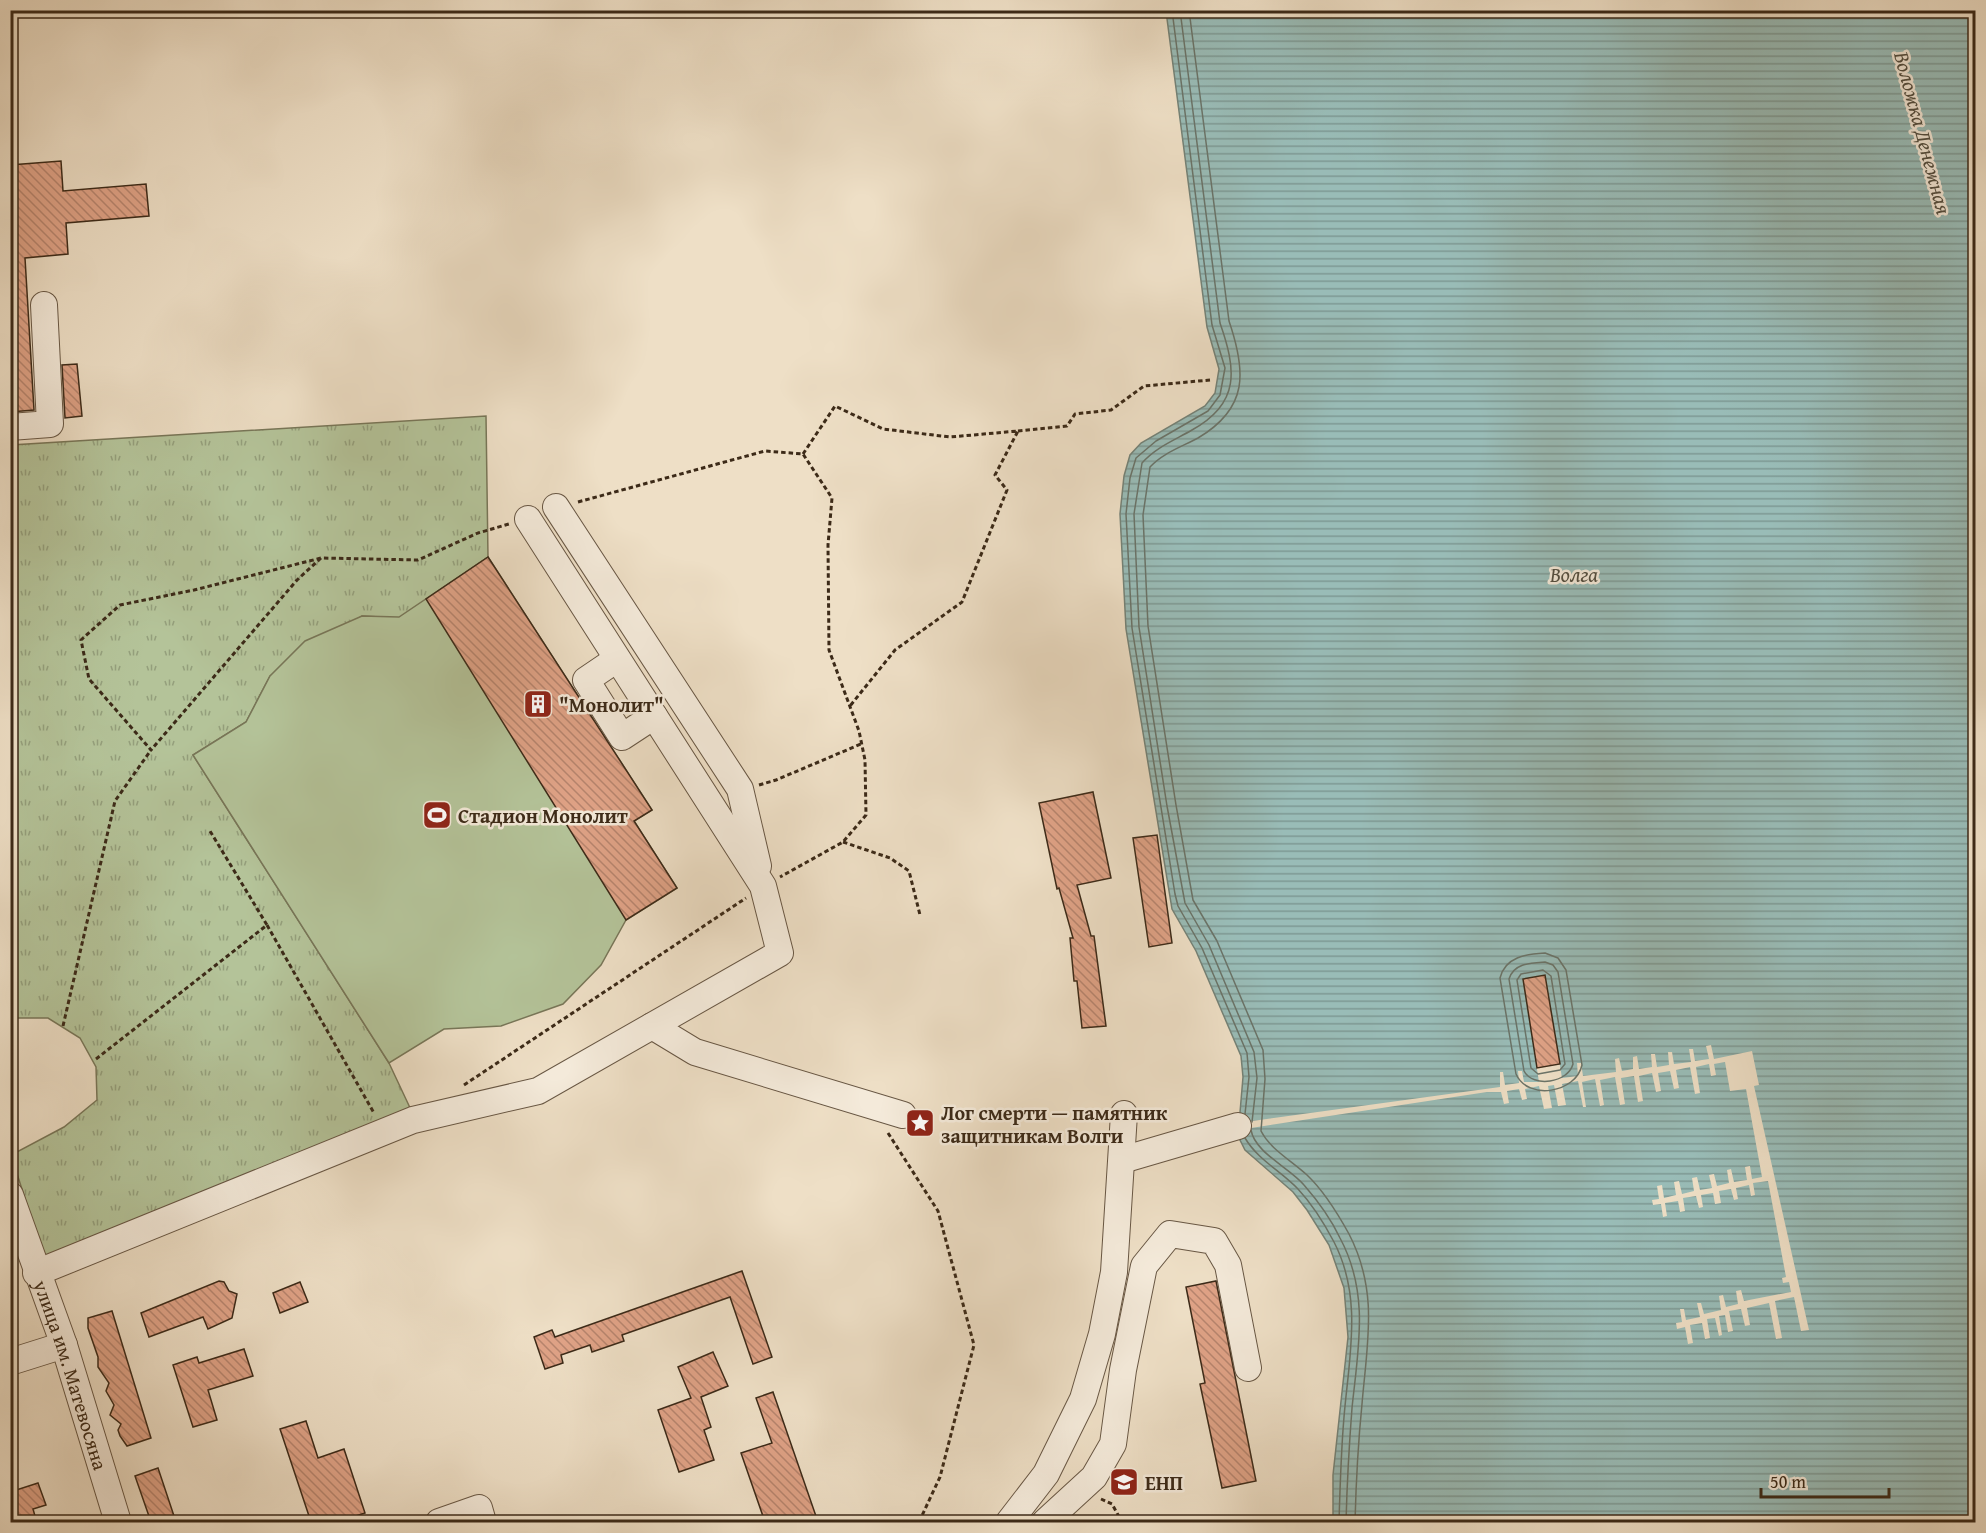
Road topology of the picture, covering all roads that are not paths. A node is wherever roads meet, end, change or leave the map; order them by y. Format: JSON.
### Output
{"nodes":[{"id":1,"x":44,"y":305,"type":"dead end"},
{"id":2,"x":10,"y":427,"type":"edge"},
{"id":3,"x":556,"y":507,"type":"road end"},
{"id":4,"x":528,"y":519,"type":"road end"},
{"id":5,"x":617,"y":659,"type":"junction"},
{"id":6,"x":635,"y":687,"type":"junction"},
{"id":7,"x":604,"y":707,"type":"junction"},
{"id":8,"x":654,"y":716,"type":"junction"},
{"id":9,"x":740,"y":789,"type":"junction"},
{"id":10,"x":713,"y":808,"type":"junction"},
{"id":11,"x":763,"y":886,"type":"junction"},
{"id":12,"x":652,"y":1026,"type":"junction"},
{"id":13,"x":1124,"y":1114,"type":"dead end"},
{"id":14,"x":903,"y":1115,"type":"dead end"},
{"id":15,"x":1238,"y":1126,"type":"dead end"},
{"id":16,"x":1122,"y":1160,"type":"junction"},
{"id":17,"x":10,"y":1195,"type":"edge"},
{"id":18,"x":36,"y":1273,"type":"junction"},
{"id":19,"x":64,"y":1345,"type":"junction"},
{"id":20,"x":10,"y":1362,"type":"edge"},
{"id":21,"x":1248,"y":1368,"type":"dead end"},
{"id":22,"x":118,"y":1522,"type":"edge"},
{"id":23,"x":439,"y":1522,"type":"edge"},
{"id":24,"x":483,"y":1522,"type":"edge"},
{"id":25,"x":1010,"y":1522,"type":"edge"},
{"id":26,"x":1045,"y":1522,"type":"edge"}],
"edges":[{"from":1,"to":2,"type":"street"},
{"from":3,"to":9,"type":"street"},
{"from":4,"to":5,"type":"street"},
{"from":5,"to":6,"type":"street"},
{"from":5,"to":7,"type":"street"},
{"from":6,"to":7,"type":"street"},
{"from":6,"to":8,"type":"street"},
{"from":7,"to":8,"type":"street"},
{"from":8,"to":10,"type":"street"},
{"from":9,"to":10,"type":"street"},
{"from":9,"to":11,"type":"street"},
{"from":10,"to":11,"type":"street"},
{"from":11,"to":12,"type":"street"},
{"from":12,"to":14,"type":"street"},
{"from":12,"to":18,"type":"street"},
{"from":13,"to":16,"type":"street"},
{"from":15,"to":16,"type":"street"},
{"from":16,"to":25,"type":"street"},
{"from":17,"to":18,"type":"street","name":"улица им. Матевосяна"},
{"from":18,"to":19,"type":"street","name":"улица им. Матевосяна"},
{"from":19,"to":20,"type":"street"},
{"from":19,"to":22,"type":"street","name":"улица им. Матевосяна"},
{"from":21,"to":26,"type":"street"},
{"from":23,"to":24,"type":"street"}]}
